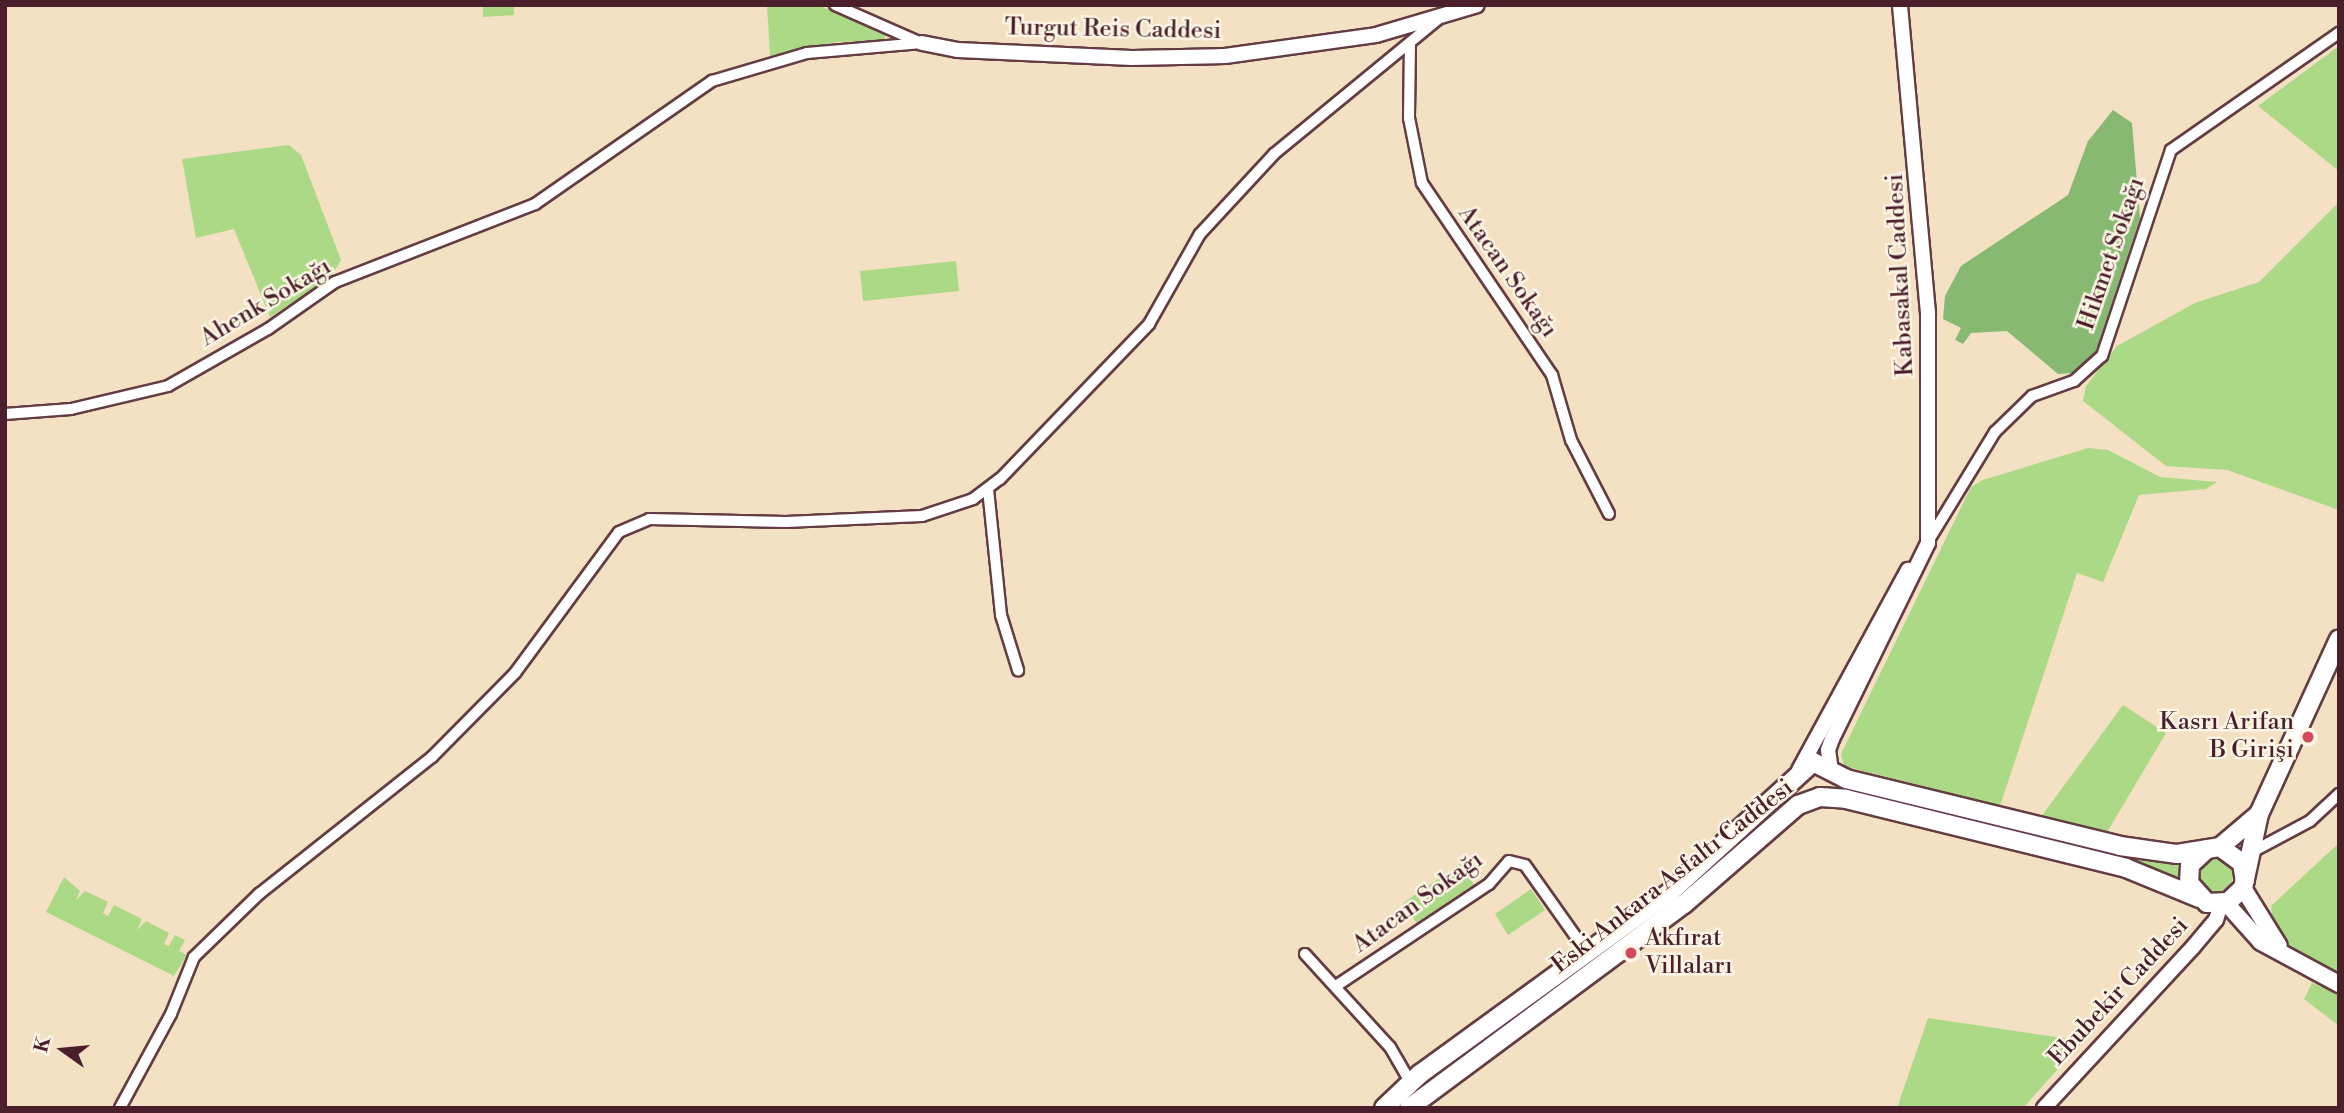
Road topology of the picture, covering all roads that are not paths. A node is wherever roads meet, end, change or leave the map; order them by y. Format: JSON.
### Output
{"nodes":[{"id":1,"x":835,"y":5,"type":"edge"},
{"id":2,"x":1477,"y":5,"type":"edge"},
{"id":3,"x":1900,"y":5,"type":"edge"},
{"id":4,"x":1446,"y":13,"type":"junction"},
{"id":5,"x":2339,"y":33,"type":"edge"},
{"id":6,"x":922,"y":43,"type":"junction"},
{"id":7,"x":1410,"y":44,"type":"junction"},
{"id":8,"x":5,"y":414,"type":"edge"},
{"id":9,"x":988,"y":489,"type":"junction"},
{"id":10,"x":1609,"y":514,"type":"dead end"},
{"id":11,"x":1927,"y":543,"type":"junction"},
{"id":12,"x":2339,"y":639,"type":"edge"},
{"id":13,"x":1018,"y":670,"type":"dead end"},
{"id":14,"x":1800,"y":771,"type":"junction"},
{"id":15,"x":1831,"y":771,"type":"junction"},
{"id":16,"x":2339,"y":794,"type":"edge"},
{"id":17,"x":1820,"y":797,"type":"junction"},
{"id":18,"x":2259,"y":814,"type":"junction"},
{"id":19,"x":2215,"y":847,"type":"junction"},
{"id":20,"x":2250,"y":853,"type":"junction"},
{"id":21,"x":2244,"y":884,"type":"junction"},
{"id":22,"x":2199,"y":898,"type":"junction"},
{"id":23,"x":2223,"y":904,"type":"junction"},
{"id":24,"x":1305,"y":954,"type":"dead end"},
{"id":25,"x":1588,"y":954,"type":"junction"},
{"id":26,"x":2302,"y":966,"type":"junction"},
{"id":27,"x":2339,"y":984,"type":"edge"},
{"id":28,"x":1336,"y":986,"type":"junction"},
{"id":29,"x":1410,"y":1081,"type":"junction"},
{"id":30,"x":120,"y":1108,"type":"edge"},
{"id":31,"x":1384,"y":1108,"type":"edge"},
{"id":32,"x":1409,"y":1108,"type":"edge"},
{"id":33,"x":2044,"y":1108,"type":"edge"}],
"edges":[{"from":1,"to":6,"type":"street","name":"Turgut Reis Caddesi"},
{"from":2,"to":4,"type":"street","name":"Turgut Reis Caddesi"},
{"from":3,"to":11,"type":"street","name":"Kabasakal Caddesi"},
{"from":4,"to":6,"type":"street","name":"Turgut Reis Caddesi"},
{"from":4,"to":7,"type":"street"},
{"from":5,"to":11,"type":"street","name":"Hikmet Sokağı"},
{"from":6,"to":8,"type":"street","name":"Ahenk Sokağı"},
{"from":7,"to":9,"type":"street"},
{"from":7,"to":10,"type":"street","name":"Atacan Sokağı"},
{"from":9,"to":13,"type":"street"},
{"from":9,"to":30,"type":"street"},
{"from":11,"to":14,"type":"street","name":"Hikmet Sokağı"},
{"from":11,"to":15,"type":"street","name":"Hikmet Sokağı"},
{"from":12,"to":18,"type":"main road"},
{"from":14,"to":15,"type":"main road"},
{"from":14,"to":17,"type":"main road"},
{"from":14,"to":25,"type":"main road","name":"Eski Ankara Asfaltı Caddesi"},
{"from":15,"to":17,"type":"main road"},
{"from":15,"to":19,"type":"main road"},
{"from":16,"to":20,"type":"street"},
{"from":17,"to":22,"type":"main road","name":"Eski Ankara Asfaltı Caddesi"},
{"from":17,"to":32,"type":"main road","name":"Eski Ankara Asfaltı Caddesi"},
{"from":18,"to":19,"type":"main road"},
{"from":18,"to":20,"type":"main road"},
{"from":19,"to":21,"type":"main road"},
{"from":19,"to":22,"type":"main road"},
{"from":20,"to":21,"type":"main road"},
{"from":21,"to":23,"type":"main road"},
{"from":21,"to":26,"type":"main road"},
{"from":22,"to":23,"type":"main road","name":"Eski Ankara Asfaltı Caddesi"},
{"from":23,"to":26,"type":"main road"},
{"from":23,"to":33,"type":"street","name":"Ebubekir Caddesi"},
{"from":24,"to":28,"type":"street"},
{"from":25,"to":28,"type":"street","name":"Atacan Sokağı"},
{"from":25,"to":29,"type":"main road","name":"Eski Ankara Asfaltı Caddesi"},
{"from":26,"to":27,"type":"main road"},
{"from":28,"to":29,"type":"street"},
{"from":29,"to":31,"type":"main road","name":"Eski Ankara Asfaltı Caddesi"}]}
